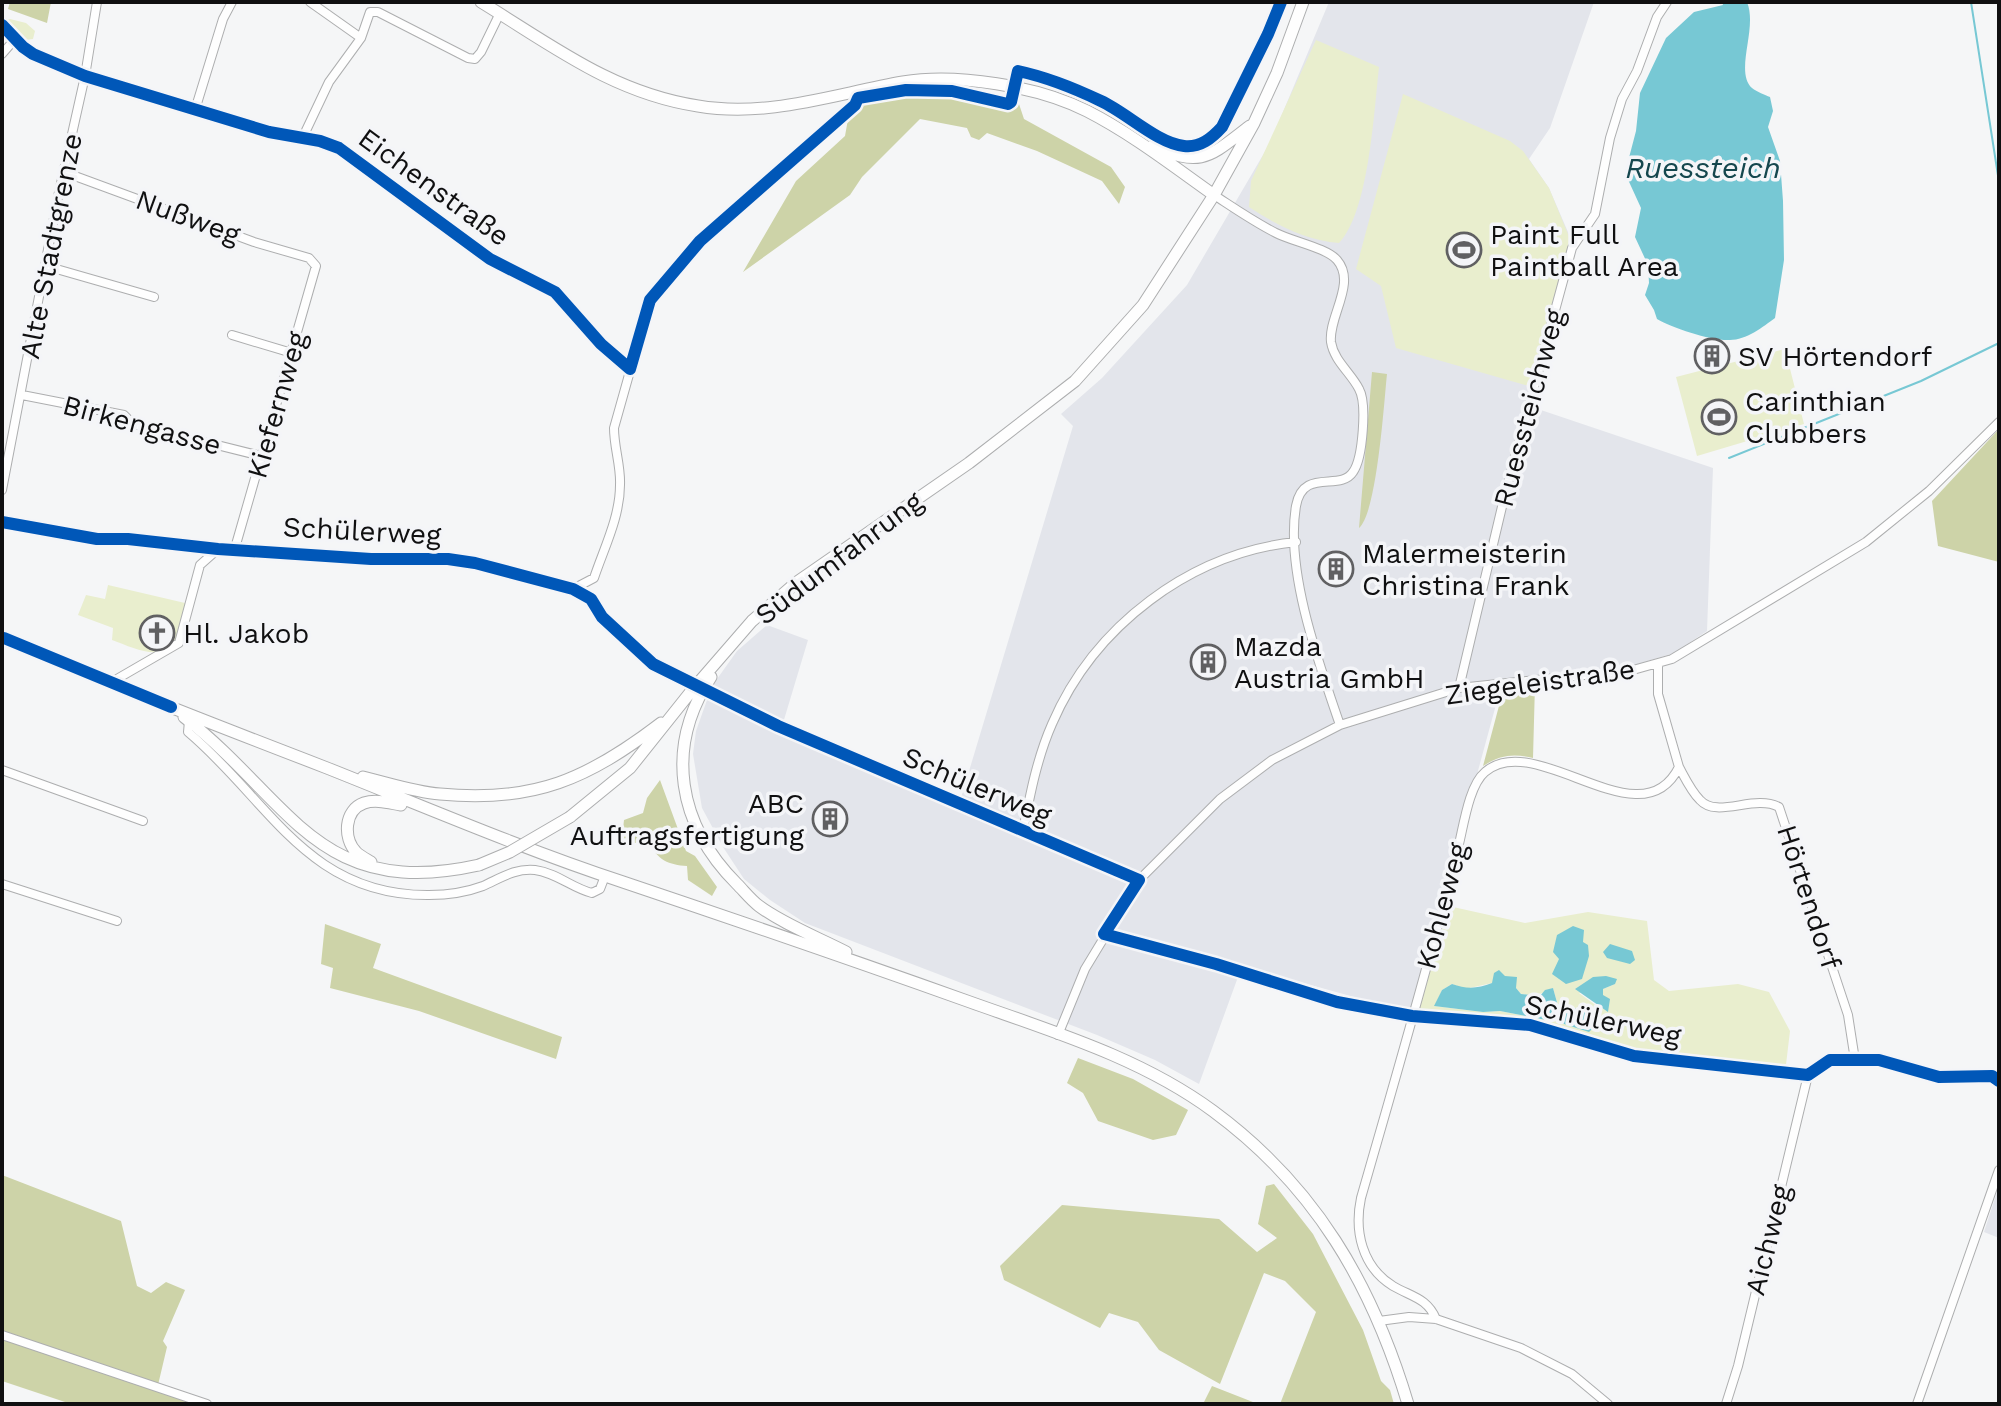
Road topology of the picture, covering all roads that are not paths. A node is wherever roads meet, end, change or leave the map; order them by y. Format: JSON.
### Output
{"nodes":[{"id":1,"x":97,"y":2,"type":"edge"},
{"id":2,"x":232,"y":2,"type":"edge"},
{"id":3,"x":310,"y":2,"type":"edge"},
{"id":4,"x":481,"y":2,"type":"edge"},
{"id":5,"x":1303,"y":2,"type":"edge"},
{"id":6,"x":1667,"y":2,"type":"edge"},
{"id":7,"x":500,"y":13,"type":"junction"},
{"id":8,"x":2,"y":25,"type":"edge"},
{"id":9,"x":361,"y":38,"type":"junction"},
{"id":10,"x":15,"y":39,"type":"junction"},
{"id":11,"x":2,"y":54,"type":"edge"},
{"id":12,"x":85,"y":76,"type":"junction"},
{"id":13,"x":860,"y":90,"type":"junction"},
{"id":14,"x":195,"y":110,"type":"junction"},
{"id":15,"x":1254,"y":123,"type":"junction"},
{"id":16,"x":1129,"y":137,"type":"junction"},
{"id":17,"x":302,"y":139,"type":"junction"},
{"id":18,"x":64,"y":172,"type":"junction"},
{"id":19,"x":1214,"y":195,"type":"junction"},
{"id":20,"x":314,"y":261,"type":"joint"},
{"id":21,"x":46,"y":266,"type":"junction"},
{"id":22,"x":154,"y":297,"type":"dead end"},
{"id":23,"x":232,"y":335,"type":"dead end"},
{"id":24,"x":292,"y":353,"type":"junction"},
{"id":25,"x":630,"y":369,"type":"junction"},
{"id":26,"x":22,"y":395,"type":"junction"},
{"id":27,"x":1999,"y":422,"type":"edge"},
{"id":28,"x":261,"y":456,"type":"junction"},
{"id":29,"x":2,"y":490,"type":"edge"},
{"id":30,"x":2,"y":522,"type":"edge"},
{"id":31,"x":1296,"y":542,"type":"junction"},
{"id":32,"x":193,"y":546,"type":"junction"},
{"id":33,"x":235,"y":548,"type":"junction"},
{"id":34,"x":218,"y":549,"type":"junction"},
{"id":35,"x":200,"y":565,"type":"junction"},
{"id":36,"x":594,"y":578,"type":"junction"},
{"id":37,"x":573,"y":589,"type":"junction"},
{"id":38,"x":591,"y":599,"type":"junction"},
{"id":39,"x":3,"y":638,"type":"edge"},
{"id":40,"x":735,"y":642,"type":"junction"},
{"id":41,"x":1658,"y":664,"type":"junction"},
{"id":42,"x":684,"y":678,"type":"dead end"},
{"id":43,"x":110,"y":683,"type":"junction"},
{"id":44,"x":1459,"y":688,"type":"junction"},
{"id":45,"x":711,"y":692,"type":"dead end"},
{"id":46,"x":171,"y":707,"type":"junction"},
{"id":47,"x":677,"y":710,"type":"junction"},
{"id":48,"x":189,"y":721,"type":"junction"},
{"id":49,"x":1340,"y":725,"type":"junction"},
{"id":50,"x":1679,"y":767,"type":"junction"},
{"id":51,"x":2,"y":770,"type":"edge"},
{"id":52,"x":330,"y":770,"type":"junction"},
{"id":53,"x":423,"y":809,"type":"junction"},
{"id":54,"x":143,"y":821,"type":"dead end"},
{"id":55,"x":1023,"y":831,"type":"junction"},
{"id":56,"x":382,"y":869,"type":"junction"},
{"id":57,"x":605,"y":876,"type":"junction"},
{"id":58,"x":1139,"y":880,"type":"junction"},
{"id":59,"x":2,"y":884,"type":"edge"},
{"id":60,"x":117,"y":921,"type":"dead end"},
{"id":61,"x":1104,"y":934,"type":"junction"},
{"id":62,"x":878,"y":969,"type":"junction"},
{"id":63,"x":1412,"y":1016,"type":"junction"},
{"id":64,"x":1058,"y":1035,"type":"junction"},
{"id":65,"x":1855,"y":1060,"type":"junction"},
{"id":66,"x":1808,"y":1075,"type":"junction"},
{"id":67,"x":1999,"y":1081,"type":"edge"},
{"id":68,"x":1999,"y":1170,"type":"edge"},
{"id":69,"x":1436,"y":1319,"type":"junction"},
{"id":70,"x":1379,"y":1321,"type":"junction"},
{"id":71,"x":2,"y":1335,"type":"edge"},
{"id":72,"x":207,"y":1404,"type":"edge"},
{"id":73,"x":1408,"y":1404,"type":"edge"},
{"id":74,"x":1608,"y":1404,"type":"edge"},
{"id":75,"x":1726,"y":1404,"type":"edge"},
{"id":76,"x":1917,"y":1404,"type":"edge"}],
"edges":[{"from":1,"to":12,"type":"street","name":"Alte Stadtgrenze"},
{"from":2,"to":14,"type":"street"},
{"from":3,"to":9,"type":"street"},
{"from":4,"to":7,"type":"main road"},
{"from":5,"to":15,"type":"main road","name":"Südumfahrung"},
{"from":6,"to":44,"type":"street","name":"Ruessteichweg"},
{"from":7,"to":9,"type":"street"},
{"from":7,"to":13,"type":"main road"},
{"from":8,"to":10,"type":"street","name":"Eichenstraße"},
{"from":9,"to":17,"type":"street"},
{"from":10,"to":11,"type":"street"},
{"from":10,"to":12,"type":"street","name":"Eichenstraße"},
{"from":12,"to":14,"type":"street","name":"Eichenstraße"},
{"from":12,"to":18,"type":"street","name":"Alte Stadtgrenze"},
{"from":13,"to":16,"type":"main road"},
{"from":13,"to":25,"type":"street"},
{"from":14,"to":17,"type":"street","name":"Eichenstraße"},
{"from":15,"to":16,"type":"main road"},
{"from":15,"to":19,"type":"main road","name":"Südumfahrung"},
{"from":16,"to":19,"type":"main road"},
{"from":17,"to":25,"type":"street","name":"Eichenstraße"},
{"from":18,"to":20,"type":"street","name":"Nußweg"},
{"from":18,"to":21,"type":"street","name":"Alte Stadtgrenze"},
{"from":19,"to":31,"type":"street"},
{"from":19,"to":40,"type":"main road","name":"Südumfahrung"},
{"from":20,"to":24,"type":"street","name":"Kiefernweg"},
{"from":21,"to":22,"type":"street"},
{"from":21,"to":26,"type":"street","name":"Alte Stadtgrenze"},
{"from":23,"to":24,"type":"street"},
{"from":24,"to":28,"type":"street","name":"Kiefernweg"},
{"from":25,"to":36,"type":"street"},
{"from":26,"to":28,"type":"street","name":"Birkengasse"},
{"from":26,"to":29,"type":"street","name":"Alte Stadtgrenze"},
{"from":27,"to":41,"type":"street","name":"Ziegeleistraße"},
{"from":28,"to":33,"type":"street","name":"Kiefernweg"},
{"from":30,"to":32,"type":"street","name":"Schülerweg"},
{"from":31,"to":49,"type":"street"},
{"from":31,"to":55,"type":"street"},
{"from":32,"to":34,"type":"street","name":"Schülerweg"},
{"from":32,"to":35,"type":"street"},
{"from":33,"to":34,"type":"street","name":"Schülerweg"},
{"from":33,"to":37,"type":"street","name":"Schülerweg"},
{"from":34,"to":35,"type":"street"},
{"from":35,"to":43,"type":"street"},
{"from":36,"to":37,"type":"street"},
{"from":36,"to":38,"type":"street"},
{"from":37,"to":38,"type":"street","name":"Schülerweg"},
{"from":38,"to":42,"type":"street","name":"Schülerweg"},
{"from":39,"to":43,"type":"main road"},
{"from":40,"to":47,"type":"main road","name":"Südumfahrung"},
{"from":40,"to":62,"type":"main road"},
{"from":41,"to":44,"type":"street","name":"Ziegeleistraße"},
{"from":41,"to":50,"type":"street"},
{"from":43,"to":46,"type":"main road"},
{"from":44,"to":49,"type":"street","name":"Ziegeleistraße"},
{"from":45,"to":55,"type":"street","name":"Schülerweg"},
{"from":46,"to":48,"type":"main road","name":"Südumfahrung"},
{"from":46,"to":52,"type":"main road"},
{"from":47,"to":52,"type":"main road"},
{"from":47,"to":56,"type":"main road","name":"Südumfahrung","bridge":true},
{"from":48,"to":56,"type":"main road","name":"Südumfahrung"},
{"from":48,"to":57,"type":"street"},
{"from":49,"to":58,"type":"street","name":"Ziegeleistraße"},
{"from":50,"to":63,"type":"street","name":"Kohleweg"},
{"from":50,"to":65,"type":"street","name":"Hörtendorf"},
{"from":51,"to":54,"type":"street"},
{"from":52,"to":53,"type":"main road"},
{"from":53,"to":56,"type":"main road"},
{"from":53,"to":57,"type":"main road"},
{"from":55,"to":58,"type":"street","name":"Schülerweg"},
{"from":57,"to":62,"type":"main road"},
{"from":58,"to":61,"type":"street","name":"Ziegeleistraße"},
{"from":59,"to":60,"type":"street"},
{"from":61,"to":63,"type":"street","name":"Schülerweg"},
{"from":61,"to":64,"type":"street","name":"Ziegeleistraße"},
{"from":62,"to":64,"type":"main road"},
{"from":63,"to":66,"type":"street","name":"Schülerweg"},
{"from":63,"to":69,"type":"street","name":"Kohleweg"},
{"from":64,"to":70,"type":"main road"},
{"from":65,"to":66,"type":"street","name":"Schülerweg"},
{"from":65,"to":67,"type":"street","name":"Schülerweg"},
{"from":66,"to":75,"type":"street","name":"Aichweg"},
{"from":68,"to":76,"type":"street"},
{"from":69,"to":70,"type":"street"},
{"from":69,"to":74,"type":"street"},
{"from":70,"to":73,"type":"main road"},
{"from":71,"to":72,"type":"street"}]}
